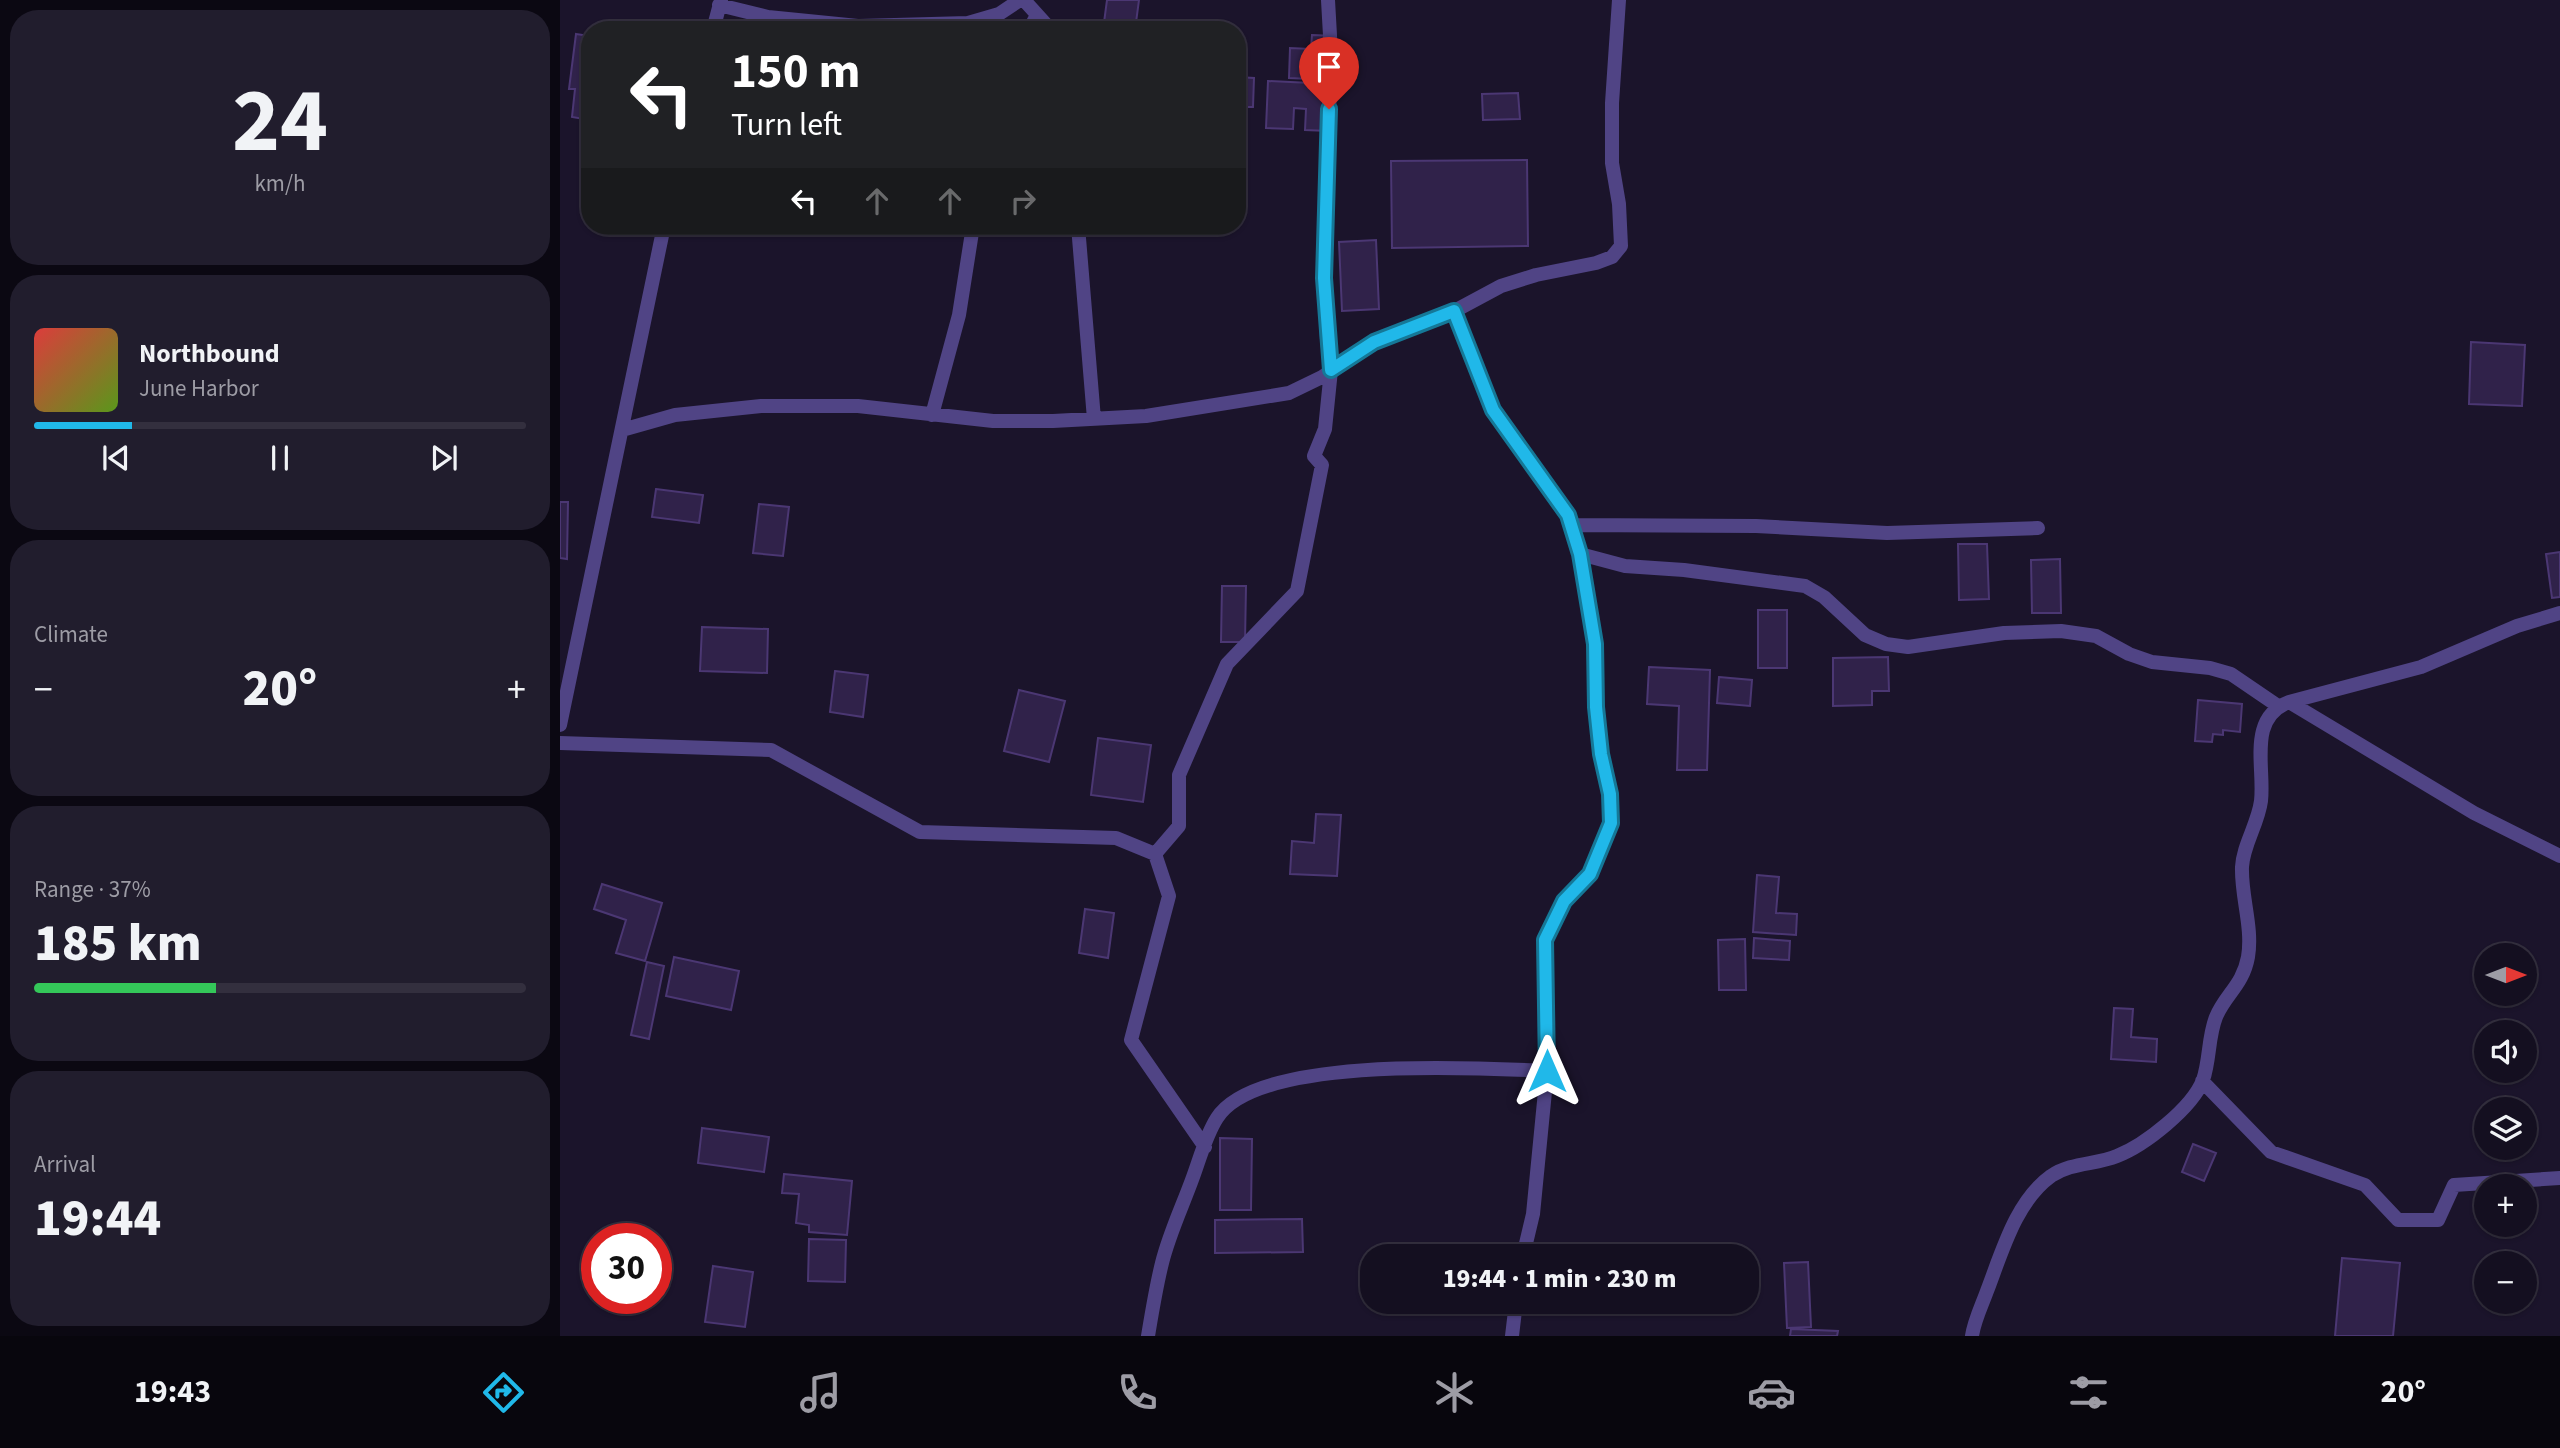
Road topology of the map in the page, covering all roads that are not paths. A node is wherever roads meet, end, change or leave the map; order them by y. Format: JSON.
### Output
{"nodes":[{"id":1,"x":1022,"y":0,"type":"edge"},
{"id":2,"x":1328,"y":0,"type":"edge"},
{"id":3,"x":1619,"y":0,"type":"edge"},
{"id":4,"x":720,"y":3,"type":"edge"},
{"id":5,"x":1037,"y":15,"type":"junction"},
{"id":6,"x":715,"y":21,"type":"edge"},
{"id":7,"x":802,"y":21,"type":"edge"},
{"id":8,"x":975,"y":21,"type":"edge"},
{"id":9,"x":1034,"y":21,"type":"edge"},
{"id":10,"x":1043,"y":21,"type":"edge"},
{"id":11,"x":662,"y":235,"type":"edge"},
{"id":12,"x":971,"y":235,"type":"edge"},
{"id":13,"x":1079,"y":235,"type":"edge"},
{"id":14,"x":1454,"y":311,"type":"junction"},
{"id":15,"x":1331,"y":370,"type":"junction"},
{"id":16,"x":932,"y":415,"type":"junction"},
{"id":17,"x":1094,"y":419,"type":"junction"},
{"id":18,"x":622,"y":430,"type":"junction"},
{"id":19,"x":1571,"y":525,"type":"junction"},
{"id":20,"x":2038,"y":528,"type":"dead end"},
{"id":21,"x":1580,"y":554,"type":"junction"},
{"id":22,"x":2560,"y":613,"type":"edge"},
{"id":23,"x":566,"y":675,"type":"edge"},
{"id":24,"x":2283,"y":704,"type":"junction"},
{"id":25,"x":560,"y":725,"type":"edge"},
{"id":26,"x":560,"y":743,"type":"edge"},
{"id":27,"x":1155,"y":854,"type":"junction"},
{"id":28,"x":2560,"y":856,"type":"edge"},
{"id":29,"x":1547,"y":1071,"type":"junction"},
{"id":30,"x":2202,"y":1081,"type":"junction"},
{"id":31,"x":1205,"y":1147,"type":"junction"},
{"id":32,"x":2560,"y":1178,"type":"edge"},
{"id":33,"x":1526,"y":1244,"type":"edge"},
{"id":34,"x":1515,"y":1314,"type":"edge"},
{"id":35,"x":1148,"y":1336,"type":"edge"},
{"id":36,"x":1512,"y":1336,"type":"edge"},
{"id":37,"x":1972,"y":1336,"type":"edge"}],
"edges":[{"from":1,"to":5,"type":"street"},
{"from":1,"to":8,"type":"street"},
{"from":2,"to":15,"type":"street"},
{"from":3,"to":14,"type":"street"},
{"from":4,"to":6,"type":"street"},
{"from":4,"to":7,"type":"street"},
{"from":5,"to":9,"type":"street"},
{"from":5,"to":10,"type":"street"},
{"from":11,"to":18,"type":"street"},
{"from":12,"to":16,"type":"street"},
{"from":13,"to":17,"type":"street"},
{"from":14,"to":15,"type":"street"},
{"from":14,"to":19,"type":"street"},
{"from":15,"to":17,"type":"street"},
{"from":15,"to":27,"type":"street"},
{"from":16,"to":17,"type":"street"},
{"from":16,"to":18,"type":"street"},
{"from":18,"to":23,"type":"street"},
{"from":19,"to":20,"type":"street"},
{"from":19,"to":21,"type":"street"},
{"from":21,"to":24,"type":"street"},
{"from":21,"to":29,"type":"street"},
{"from":22,"to":24,"type":"street"},
{"from":23,"to":25,"type":"street"},
{"from":24,"to":28,"type":"street"},
{"from":24,"to":30,"type":"street"},
{"from":26,"to":27,"type":"street"},
{"from":27,"to":31,"type":"street"},
{"from":29,"to":31,"type":"street"},
{"from":29,"to":33,"type":"street"},
{"from":30,"to":32,"type":"street"},
{"from":30,"to":37,"type":"street"},
{"from":31,"to":35,"type":"street"},
{"from":34,"to":36,"type":"street"}]}
